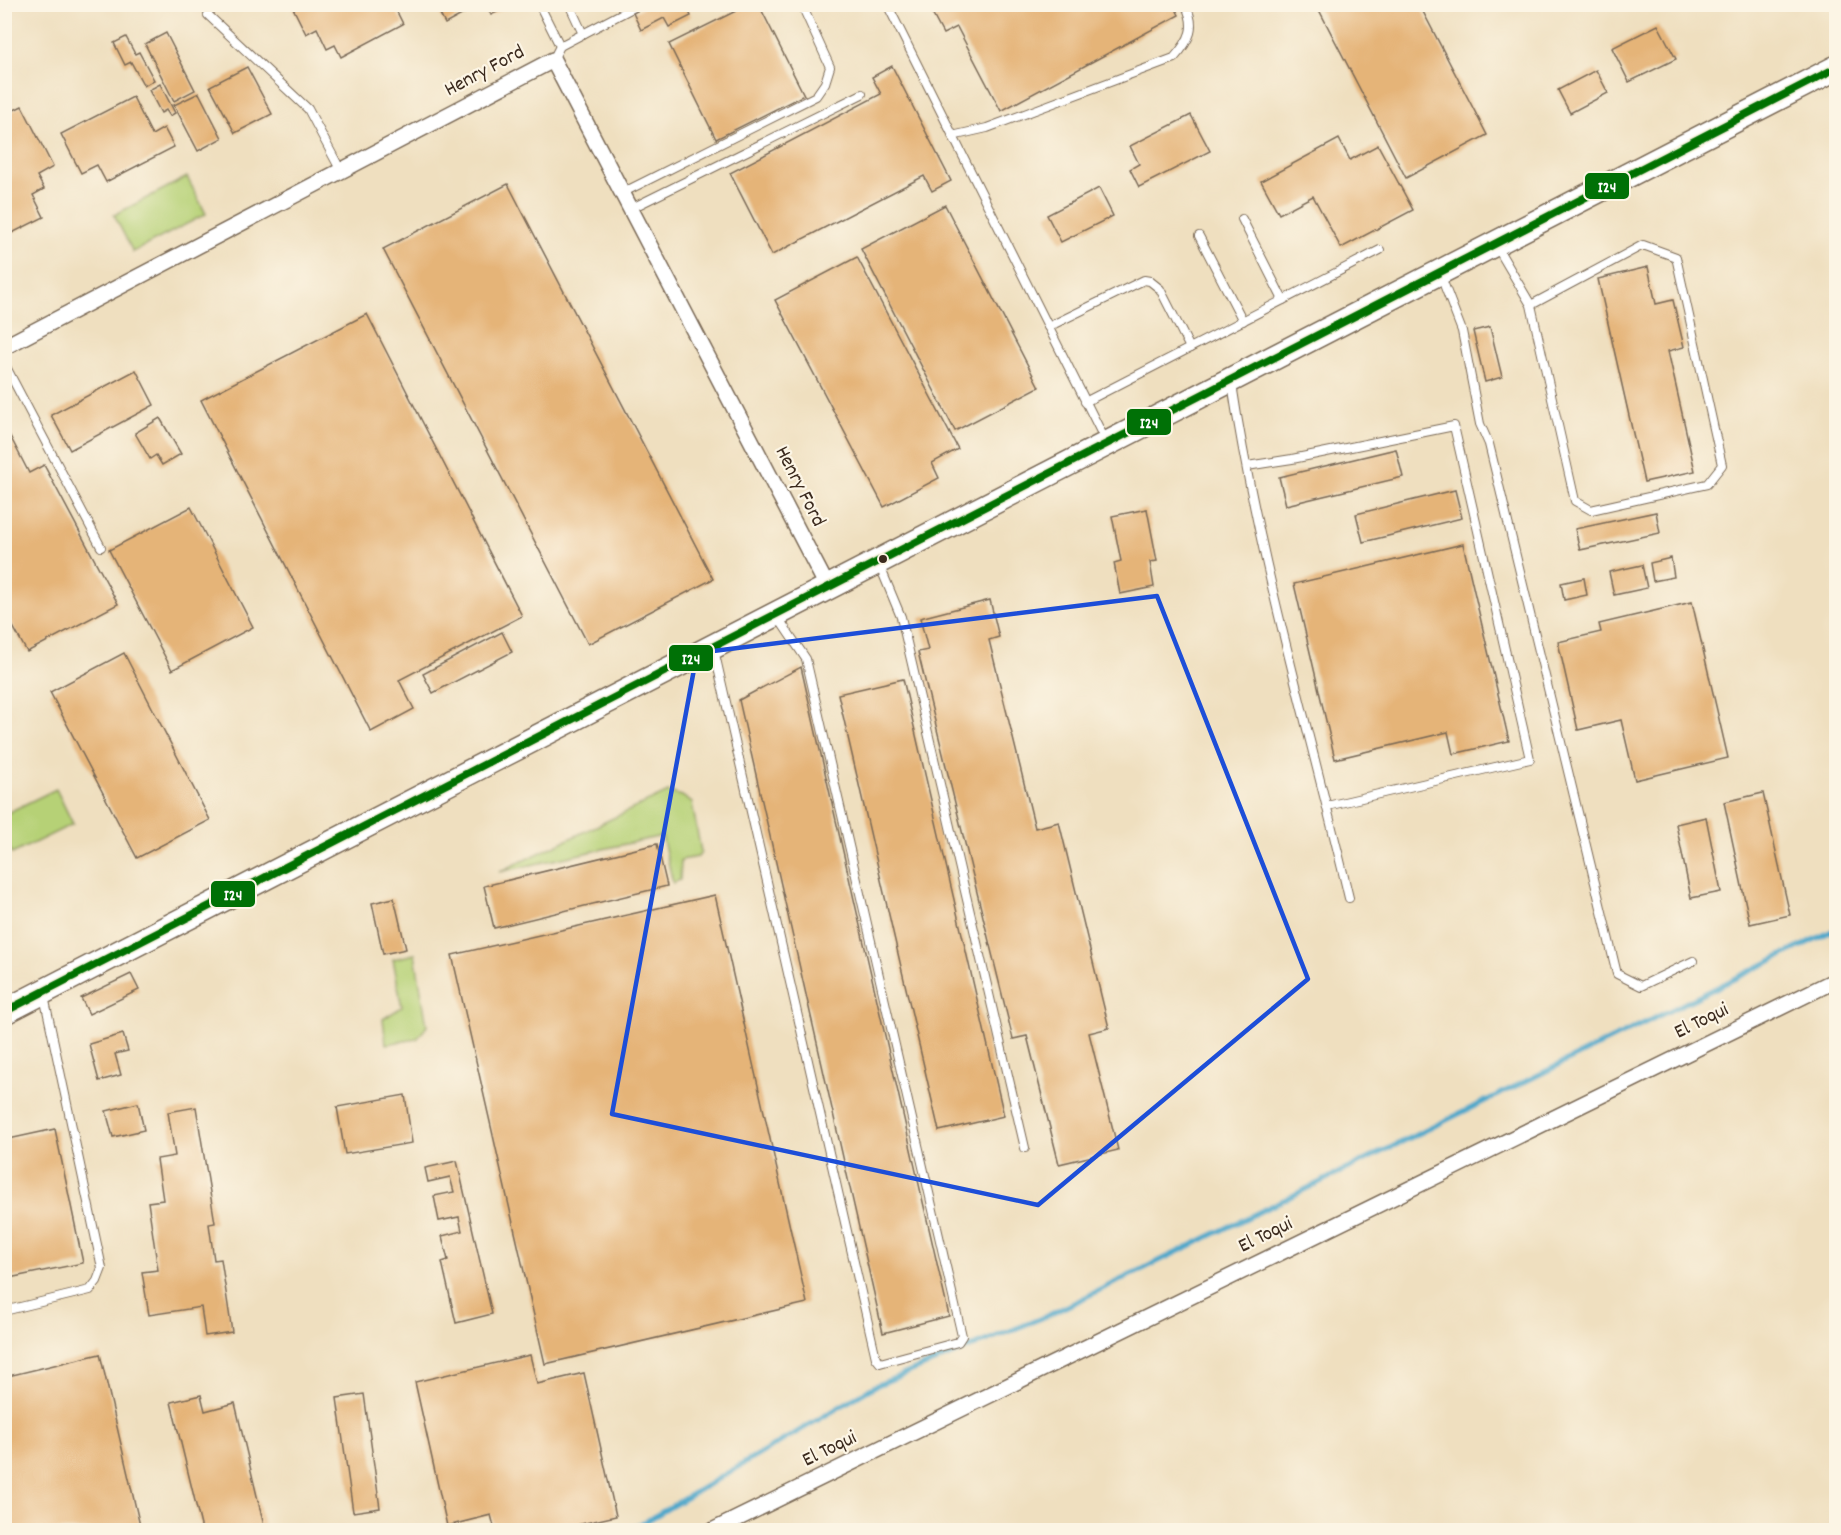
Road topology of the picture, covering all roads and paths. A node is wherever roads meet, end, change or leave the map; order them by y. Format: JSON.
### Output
{"nodes":[{"id":1,"x":539,"y":4,"type":"edge"},
{"id":2,"x":569,"y":4,"type":"edge"},
{"id":3,"x":640,"y":4,"type":"edge"},
{"id":4,"x":886,"y":4,"type":"edge"},
{"id":5,"x":1185,"y":4,"type":"edge"},
{"id":6,"x":805,"y":12,"type":"dead end"},
{"id":7,"x":208,"y":15,"type":"dead end"},
{"id":8,"x":583,"y":34,"type":"junction"},
{"id":9,"x":560,"y":46,"type":"junction"},
{"id":10,"x":553,"y":60,"type":"junction"},
{"id":11,"x":1836,"y":68,"type":"edge"},
{"id":12,"x":862,"y":94,"type":"dead end"},
{"id":13,"x":952,"y":136,"type":"junction"},
{"id":14,"x":341,"y":171,"type":"junction"},
{"id":15,"x":622,"y":193,"type":"junction"},
{"id":16,"x":630,"y":209,"type":"junction"},
{"id":17,"x":1242,"y":219,"type":"dead end"},
{"id":18,"x":1199,"y":236,"type":"dead end"},
{"id":19,"x":1495,"y":244,"type":"junction"},
{"id":20,"x":1380,"y":250,"type":"dead end"},
{"id":21,"x":1439,"y":273,"type":"junction"},
{"id":22,"x":1283,"y":300,"type":"junction"},
{"id":23,"x":1531,"y":305,"type":"junction"},
{"id":24,"x":1243,"y":321,"type":"junction"},
{"id":25,"x":1048,"y":327,"type":"junction"},
{"id":26,"x":4,"y":347,"type":"edge"},
{"id":27,"x":1190,"y":348,"type":"junction"},
{"id":28,"x":4,"y":363,"type":"edge"},
{"id":29,"x":1232,"y":380,"type":"junction"},
{"id":30,"x":1085,"y":402,"type":"junction"},
{"id":31,"x":1107,"y":444,"type":"junction"},
{"id":32,"x":1247,"y":466,"type":"junction"},
{"id":33,"x":101,"y":547,"type":"dead end"},
{"id":34,"x":878,"y":562,"type":"junction"},
{"id":35,"x":828,"y":588,"type":"junction"},
{"id":36,"x":776,"y":615,"type":"junction"},
{"id":37,"x":713,"y":647,"type":"junction"},
{"id":38,"x":1327,"y":806,"type":"junction"},
{"id":39,"x":1349,"y":898,"type":"dead end"},
{"id":40,"x":1693,"y":962,"type":"dead end"},
{"id":41,"x":1836,"y":980,"type":"edge"},
{"id":42,"x":43,"y":992,"type":"junction"},
{"id":43,"x":4,"y":1012,"type":"edge"},
{"id":44,"x":1025,"y":1148,"type":"dead end"},
{"id":45,"x":4,"y":1311,"type":"edge"},
{"id":46,"x":714,"y":1530,"type":"edge"}],
"edges":[{"from":1,"to":9,"type":"lane"},
{"from":2,"to":8,"type":"lane"},
{"from":3,"to":8,"type":"lane"},
{"from":4,"to":13,"type":"lane"},
{"from":5,"to":13,"type":"lane"},
{"from":6,"to":15,"type":"lane"},
{"from":7,"to":14,"type":"lane"},
{"from":8,"to":9,"type":"lane"},
{"from":9,"to":10,"type":"lane"},
{"from":10,"to":14,"type":"street","name":"Henry Ford"},
{"from":10,"to":15,"type":"street","name":"Henry Ford"},
{"from":11,"to":19,"type":"main road"},
{"from":12,"to":16,"type":"lane"},
{"from":13,"to":25,"type":"lane"},
{"from":14,"to":26,"type":"street","name":"Henry Ford"},
{"from":15,"to":16,"type":"street","name":"Henry Ford"},
{"from":16,"to":35,"type":"street","name":"Henry Ford"},
{"from":17,"to":22,"type":"lane"},
{"from":18,"to":24,"type":"lane"},
{"from":19,"to":21,"type":"main road"},
{"from":19,"to":23,"type":"lane"},
{"from":20,"to":22,"type":"lane"},
{"from":21,"to":29,"type":"main road"},
{"from":21,"to":40,"type":"lane"},
{"from":22,"to":24,"type":"lane"},
{"from":23,"to":23,"type":"lane"},
{"from":24,"to":27,"type":"lane"},
{"from":25,"to":27,"type":"lane"},
{"from":25,"to":30,"type":"lane"},
{"from":27,"to":30,"type":"lane"},
{"from":28,"to":33,"type":"lane"},
{"from":29,"to":31,"type":"main road"},
{"from":29,"to":32,"type":"lane"},
{"from":30,"to":31,"type":"lane"},
{"from":31,"to":34,"type":"main road"},
{"from":32,"to":38,"type":"lane"},
{"from":32,"to":38,"type":"lane"},
{"from":34,"to":35,"type":"main road"},
{"from":34,"to":44,"type":"lane"},
{"from":35,"to":36,"type":"main road"},
{"from":36,"to":37,"type":"main road"},
{"from":36,"to":37,"type":"lane"},
{"from":37,"to":42,"type":"main road"},
{"from":38,"to":39,"type":"lane"},
{"from":41,"to":46,"type":"street","name":"El Toqui"},
{"from":42,"to":43,"type":"main road"},
{"from":42,"to":45,"type":"lane"}]}
